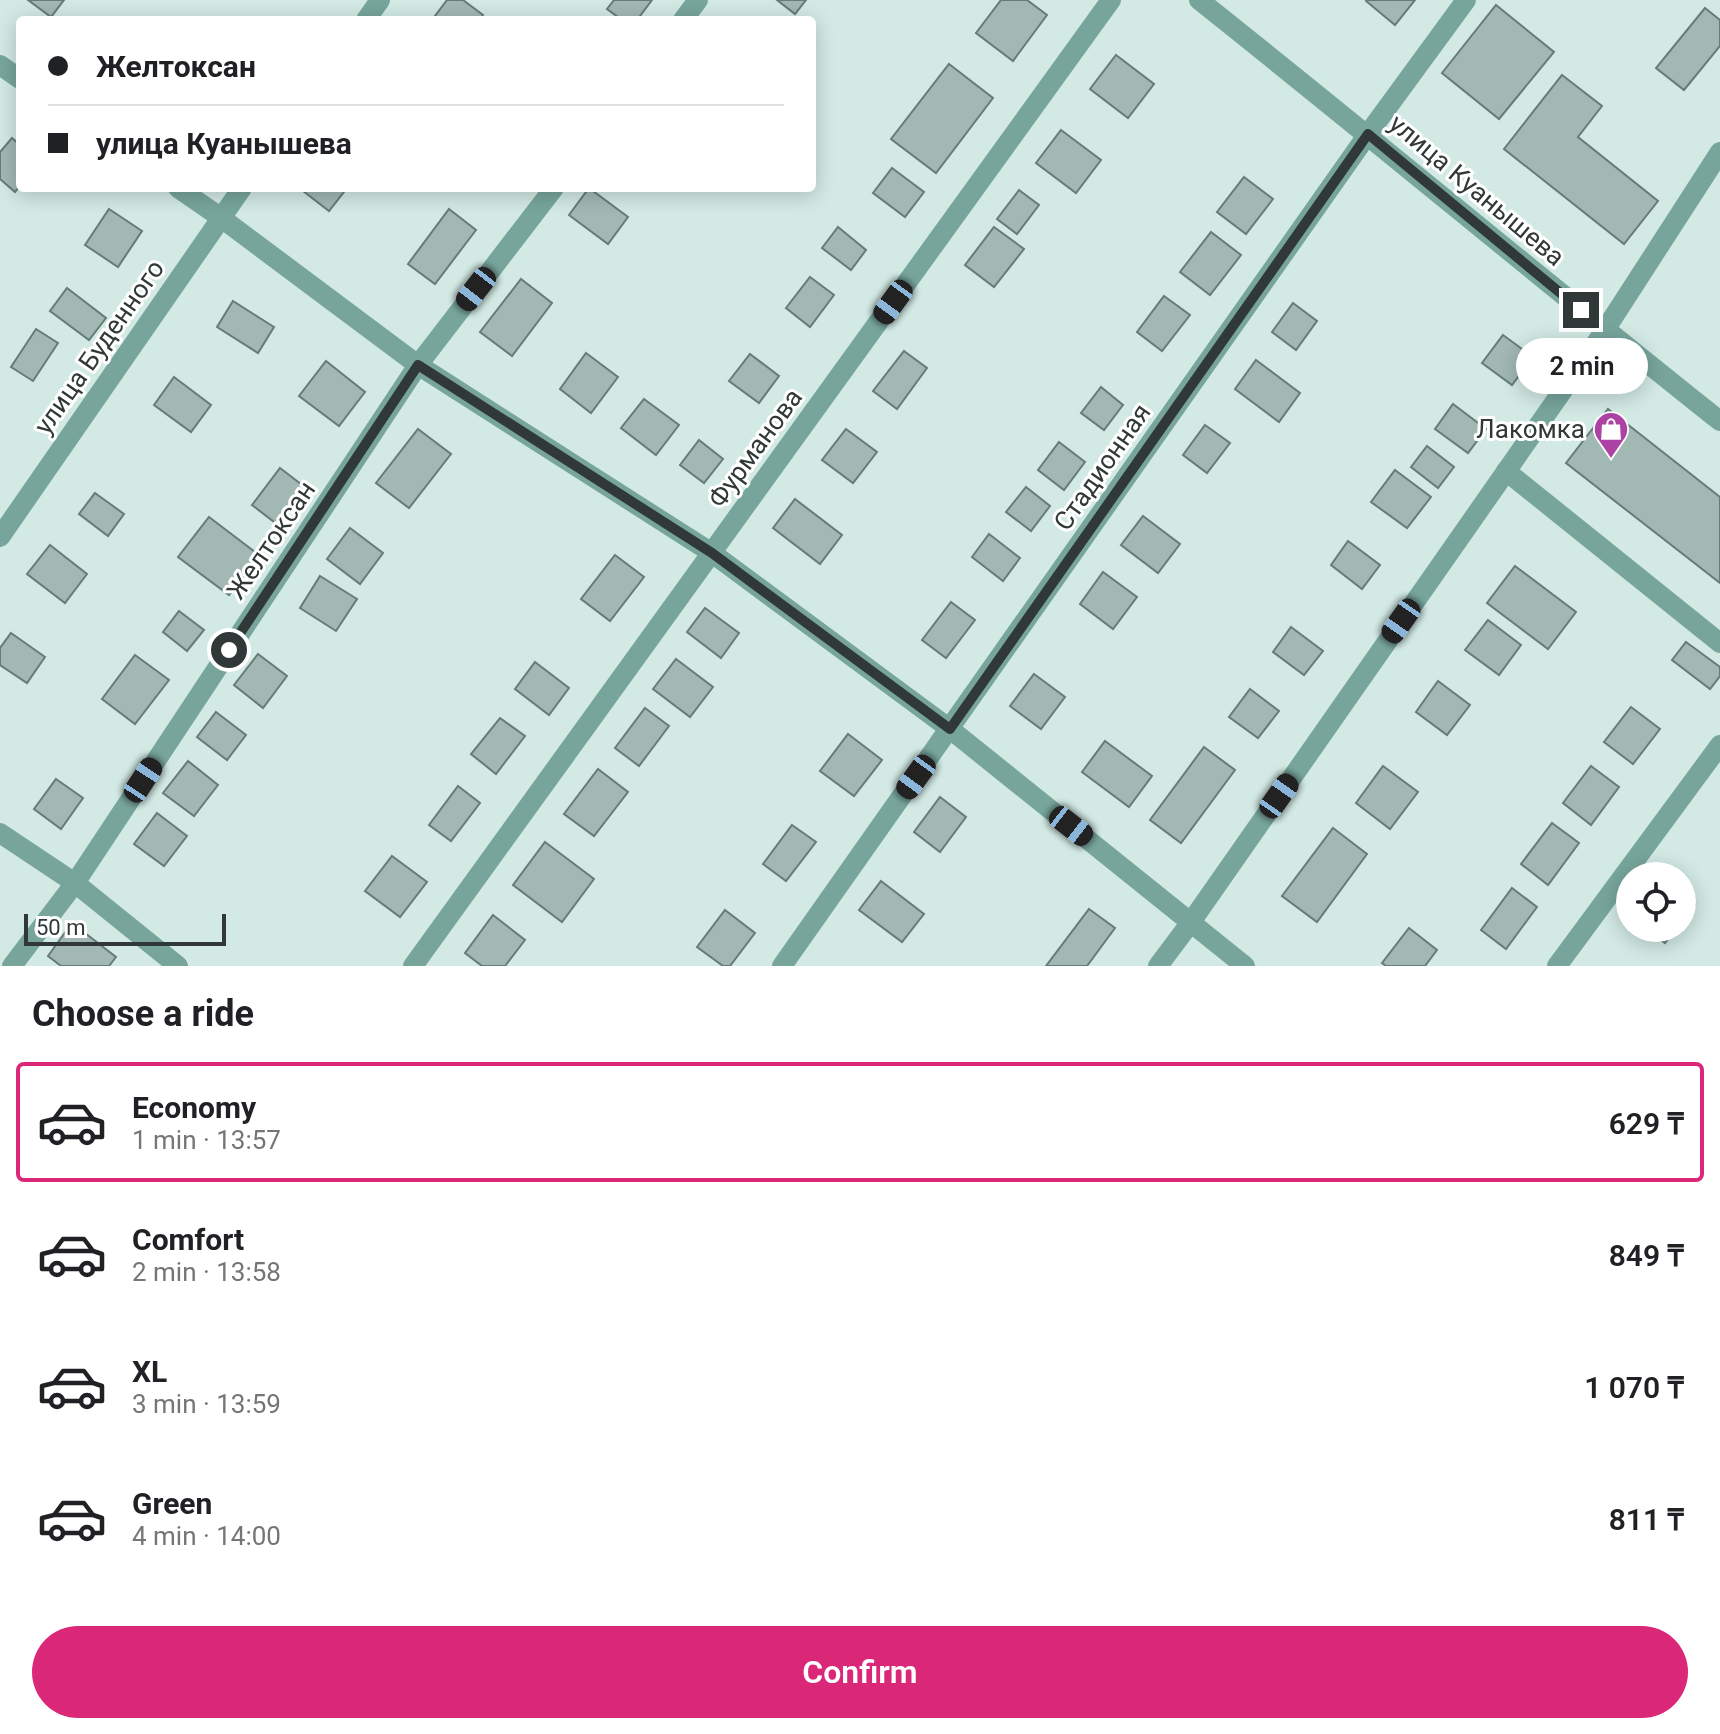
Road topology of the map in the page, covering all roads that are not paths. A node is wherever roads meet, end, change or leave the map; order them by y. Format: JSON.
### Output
{"nodes":[{"id":1,"x":1111,"y":0,"type":"edge"},
{"id":2,"x":1199,"y":0,"type":"edge"},
{"id":3,"x":1466,"y":0,"type":"edge"},
{"id":4,"x":1368,"y":134,"type":"junction"},
{"id":5,"x":1720,"y":152,"type":"edge"},
{"id":6,"x":184,"y":192,"type":"edge"},
{"id":7,"x":239,"y":192,"type":"edge"},
{"id":8,"x":551,"y":192,"type":"edge"},
{"id":9,"x":220,"y":217,"type":"junction"},
{"id":10,"x":1605,"y":330,"type":"junction"},
{"id":11,"x":418,"y":365,"type":"junction"},
{"id":12,"x":1720,"y":421,"type":"edge"},
{"id":13,"x":1506,"y":471,"type":"junction"},
{"id":14,"x":0,"y":537,"type":"edge"},
{"id":15,"x":712,"y":553,"type":"junction"},
{"id":16,"x":1720,"y":643,"type":"edge"},
{"id":17,"x":950,"y":729,"type":"junction"},
{"id":18,"x":1720,"y":745,"type":"edge"},
{"id":19,"x":0,"y":833,"type":"edge"},
{"id":20,"x":75,"y":883,"type":"junction"},
{"id":21,"x":1191,"y":922,"type":"junction"},
{"id":22,"x":12,"y":966,"type":"edge"},
{"id":23,"x":178,"y":966,"type":"edge"},
{"id":24,"x":413,"y":966,"type":"edge"},
{"id":25,"x":782,"y":966,"type":"edge"},
{"id":26,"x":1158,"y":966,"type":"edge"},
{"id":27,"x":1245,"y":966,"type":"edge"},
{"id":28,"x":1557,"y":966,"type":"edge"}],
"edges":[{"from":1,"to":15,"type":"street","name":"Фурманова"},
{"from":2,"to":4,"type":"street","name":"улица Куанышева"},
{"from":3,"to":4,"type":"street","name":"Стадионная"},
{"from":4,"to":10,"type":"street","name":"улица Куанышева"},
{"from":4,"to":17,"type":"street","name":"Стадионная"},
{"from":5,"to":10,"type":"street"},
{"from":6,"to":9,"type":"street"},
{"from":7,"to":9,"type":"street","name":"улица Буденного"},
{"from":8,"to":11,"type":"street","name":"Желтоксан"},
{"from":9,"to":11,"type":"street"},
{"from":9,"to":14,"type":"street","name":"улица Буденного"},
{"from":10,"to":12,"type":"street","name":"улица Куанышева"},
{"from":10,"to":13,"type":"street"},
{"from":11,"to":15,"type":"street"},
{"from":11,"to":20,"type":"street","name":"Желтоксан"},
{"from":13,"to":16,"type":"street"},
{"from":13,"to":21,"type":"street"},
{"from":15,"to":17,"type":"street"},
{"from":15,"to":24,"type":"street","name":"Фурманова"},
{"from":17,"to":21,"type":"street"},
{"from":17,"to":25,"type":"street","name":"Стадионная"},
{"from":18,"to":28,"type":"street"},
{"from":19,"to":20,"type":"street"},
{"from":20,"to":22,"type":"street","name":"Желтоксан"},
{"from":20,"to":23,"type":"street"},
{"from":21,"to":26,"type":"street"},
{"from":21,"to":27,"type":"street"}]}
